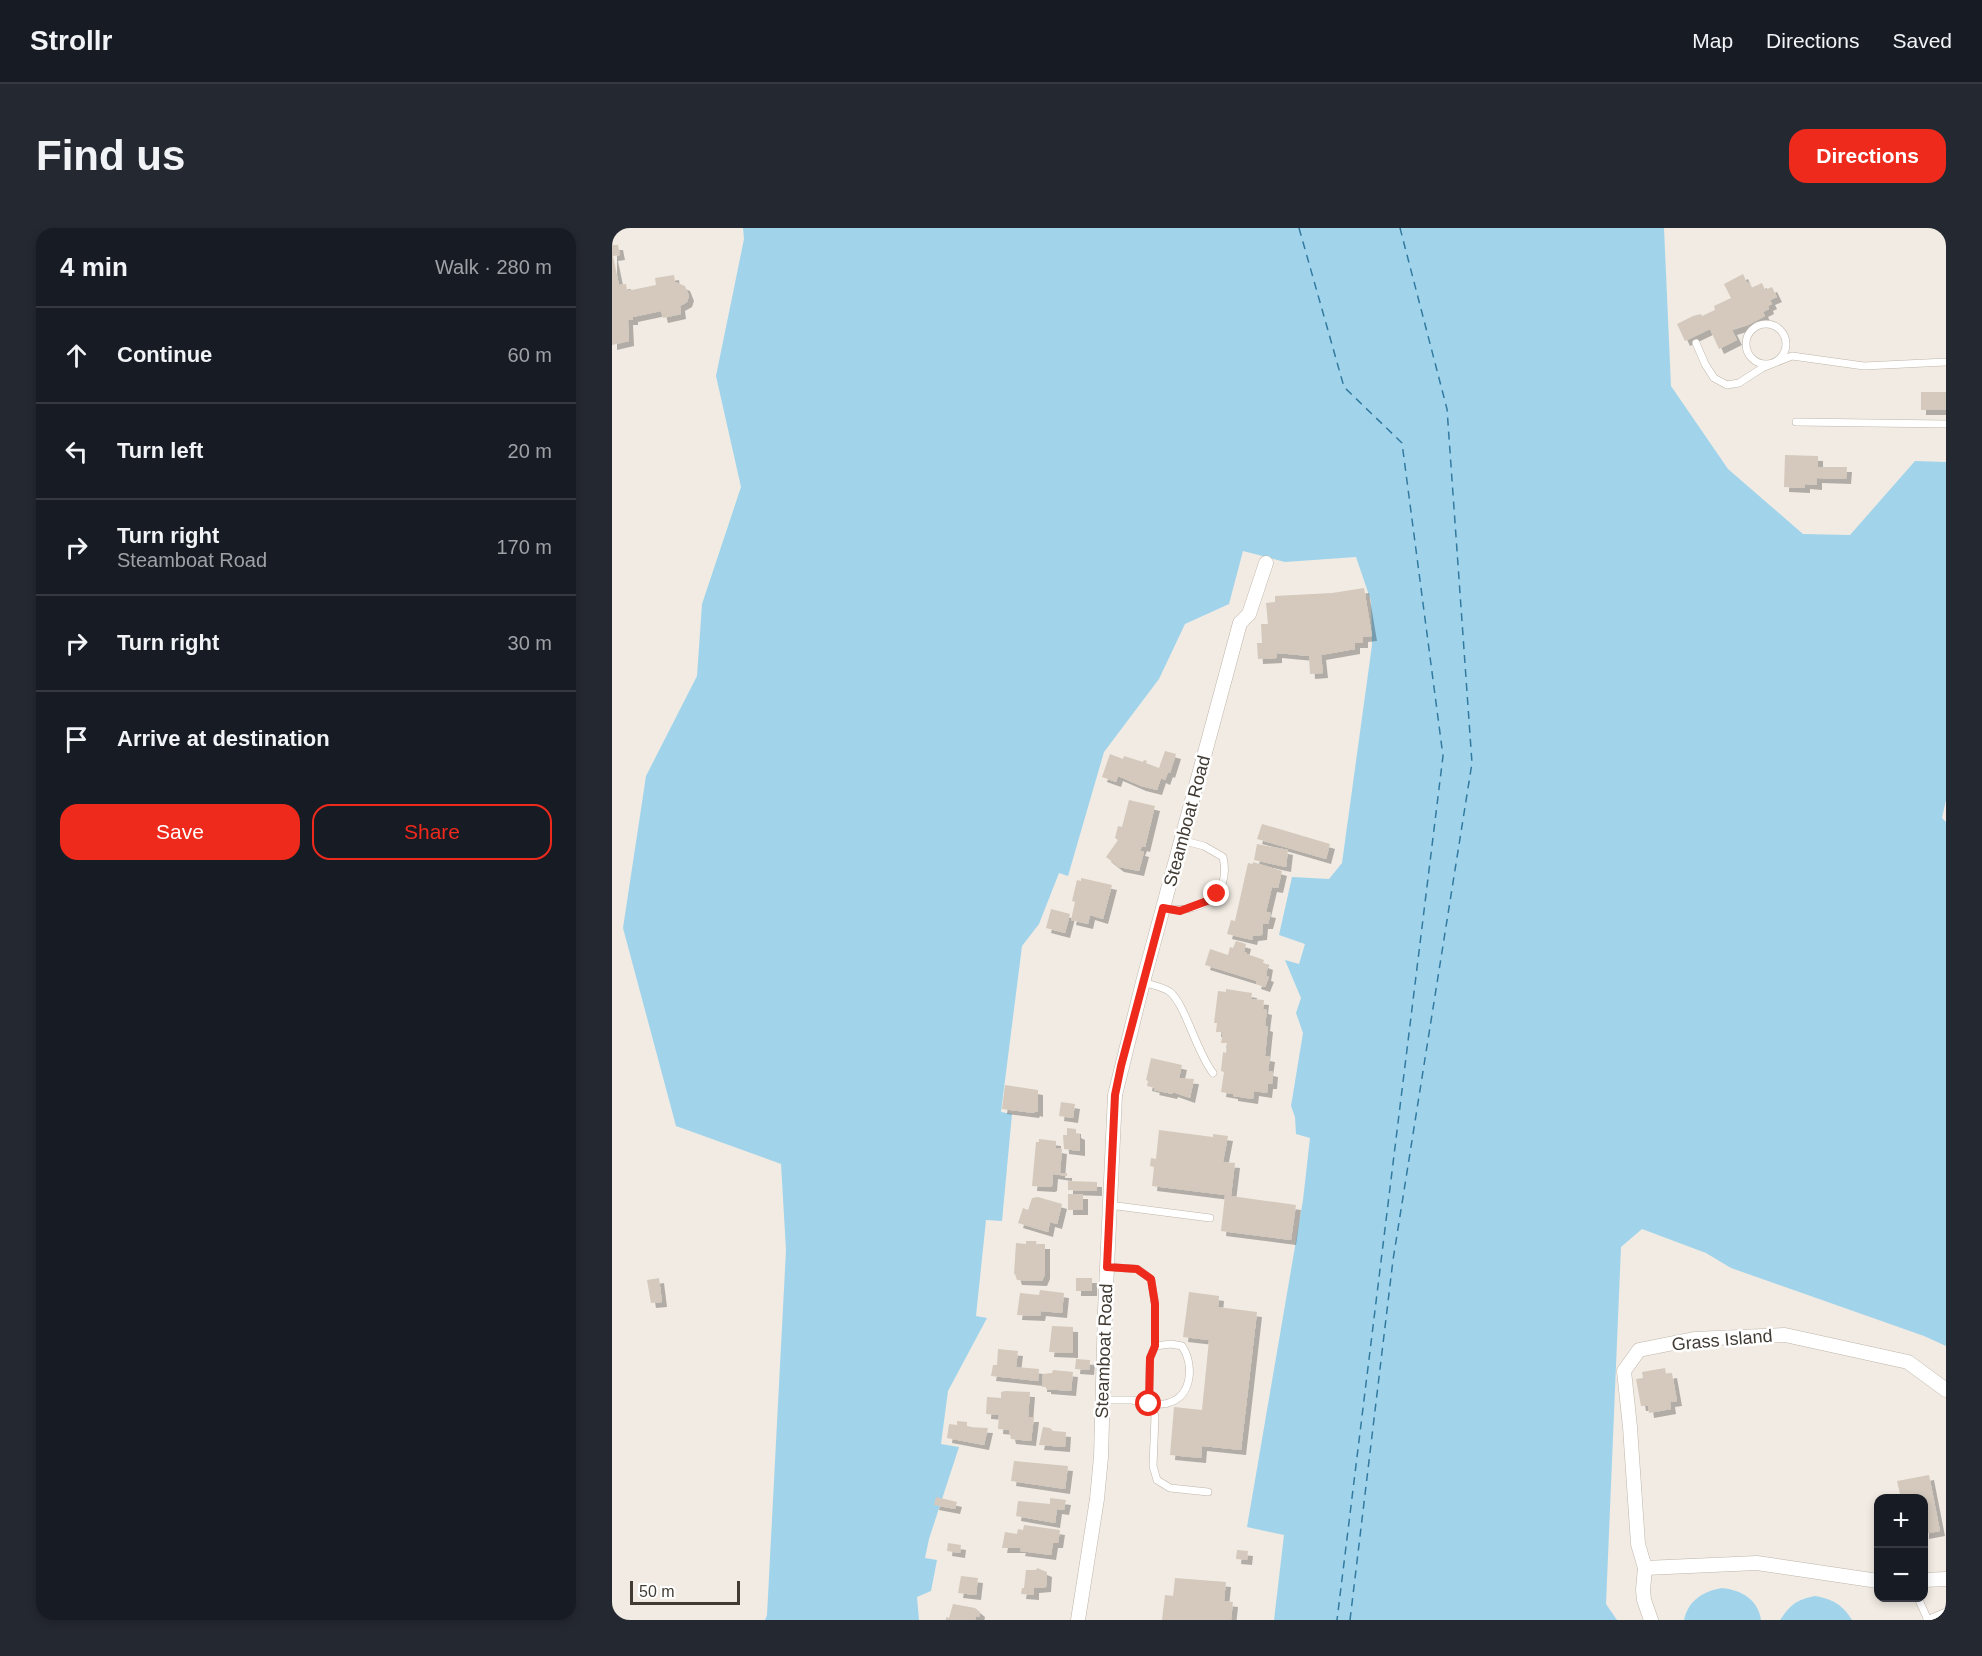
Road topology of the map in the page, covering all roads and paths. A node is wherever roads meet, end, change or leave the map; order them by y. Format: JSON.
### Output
{"nodes":[{"id":1,"x":1696,"y":343,"type":"dead end"},
{"id":2,"x":1946,"y":362,"type":"edge"},
{"id":3,"x":1772,"y":363,"type":"junction"},
{"id":4,"x":1796,"y":422,"type":"dead end"},
{"id":5,"x":1946,"y":424,"type":"edge"},
{"id":6,"x":1266,"y":563,"type":"dead end"},
{"id":7,"x":1181,"y":840,"type":"junction"},
{"id":8,"x":1163,"y":908,"type":"junction"},
{"id":9,"x":1143,"y":982,"type":"junction"},
{"id":10,"x":1213,"y":1072,"type":"dead end"},
{"id":11,"x":1109,"y":1205,"type":"junction"},
{"id":12,"x":1209,"y":1218,"type":"dead end"},
{"id":13,"x":1107,"y":1267,"type":"junction"},
{"id":14,"x":1155,"y":1346,"type":"junction"},
{"id":15,"x":1946,"y":1390,"type":"edge"},
{"id":16,"x":1103,"y":1400,"type":"junction"},
{"id":17,"x":1149,"y":1404,"type":"junction"},
{"id":18,"x":1208,"y":1492,"type":"dead end"},
{"id":19,"x":1646,"y":1568,"type":"junction"},
{"id":20,"x":1946,"y":1579,"type":"edge"},
{"id":21,"x":1874,"y":1580,"type":"edge"},
{"id":22,"x":1928,"y":1580,"type":"edge"},
{"id":23,"x":1920,"y":1602,"type":"edge"},
{"id":24,"x":1946,"y":1612,"type":"edge"},
{"id":25,"x":1078,"y":1620,"type":"edge"},
{"id":26,"x":1651,"y":1620,"type":"edge"},
{"id":27,"x":1928,"y":1620,"type":"edge"}],
"edges":[{"from":1,"to":3,"type":"lane"},
{"from":2,"to":3,"type":"lane"},
{"from":3,"to":3,"type":"lane"},
{"from":4,"to":5,"type":"lane"},
{"from":6,"to":7,"type":"street","name":"Steamboat Road"},
{"from":7,"to":8,"type":"street","name":"Steamboat Road"},
{"from":7,"to":8,"type":"lane"},
{"from":8,"to":9,"type":"street","name":"Steamboat Road"},
{"from":9,"to":10,"type":"lane"},
{"from":9,"to":11,"type":"street","name":"Steamboat Road"},
{"from":11,"to":12,"type":"lane"},
{"from":11,"to":13,"type":"street","name":"Steamboat Road"},
{"from":13,"to":14,"type":"lane"},
{"from":13,"to":16,"type":"street","name":"Steamboat Road"},
{"from":14,"to":17,"type":"lane"},
{"from":14,"to":17,"type":"lane"},
{"from":15,"to":19,"type":"street","name":"Grass Island"},
{"from":16,"to":17,"type":"lane"},
{"from":16,"to":25,"type":"street","name":"Steamboat Road"},
{"from":17,"to":18,"type":"lane"},
{"from":19,"to":21,"type":"street"},
{"from":19,"to":26,"type":"street","name":"Grass Island"},
{"from":20,"to":22,"type":"street"},
{"from":23,"to":27,"type":"lane"},
{"from":24,"to":27,"type":"lane"}]}
